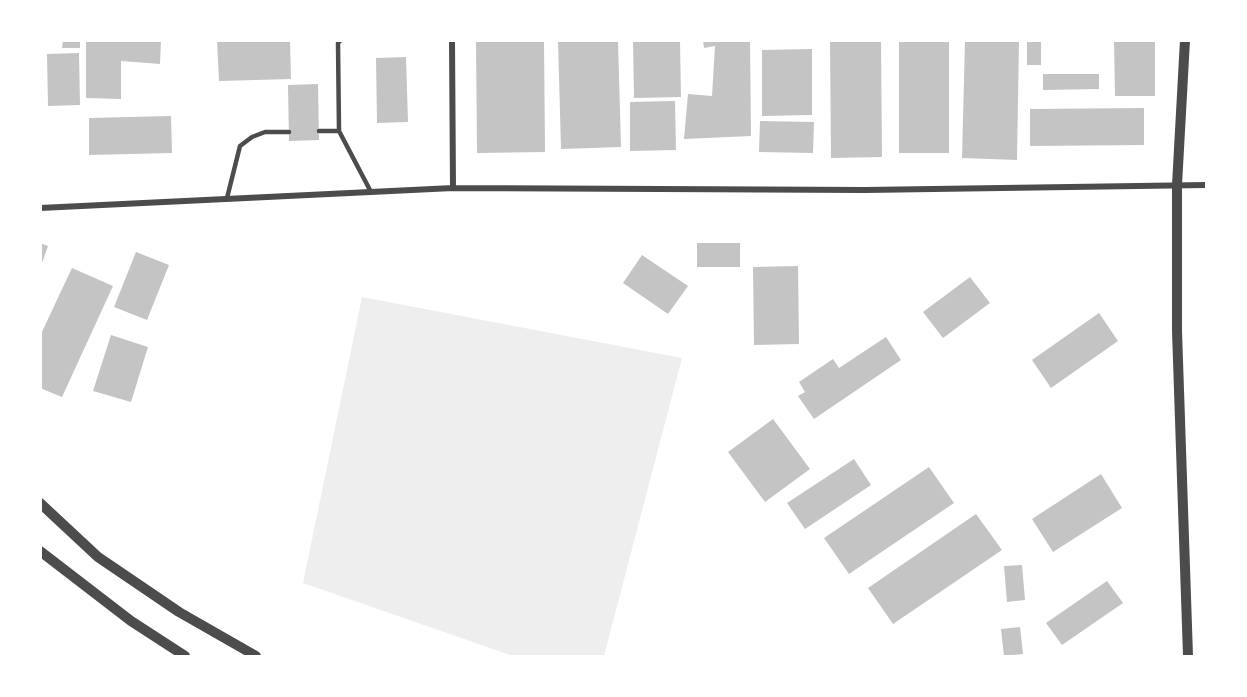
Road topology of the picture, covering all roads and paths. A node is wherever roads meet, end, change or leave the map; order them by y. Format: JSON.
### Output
{"nodes":[{"id":1,"x":341,"y":40,"type":"edge"},
{"id":2,"x":452,"y":40,"type":"edge"},
{"id":3,"x":1185,"y":40,"type":"edge"},
{"id":4,"x":319,"y":131,"type":"dead end"},
{"id":5,"x":339,"y":131,"type":"junction"},
{"id":6,"x":289,"y":132,"type":"dead end"},
{"id":7,"x":1178,"y":185,"type":"junction"},
{"id":8,"x":1206,"y":185,"type":"edge"},
{"id":9,"x":453,"y":188,"type":"junction"},
{"id":10,"x":371,"y":192,"type":"junction"},
{"id":11,"x":227,"y":198,"type":"junction"},
{"id":12,"x":40,"y":208,"type":"edge"},
{"id":13,"x":40,"y":502,"type":"edge"},
{"id":14,"x":40,"y":551,"type":"edge"},
{"id":15,"x":184,"y":657,"type":"edge"},
{"id":16,"x":256,"y":657,"type":"edge"},
{"id":17,"x":1188,"y":657,"type":"edge"}],
"edges":[{"from":1,"to":5,"type":"lane"},
{"from":2,"to":9,"type":"street"},
{"from":3,"to":7,"type":"street"},
{"from":4,"to":5,"type":"lane"},
{"from":5,"to":10,"type":"lane"},
{"from":6,"to":11,"type":"lane"},
{"from":7,"to":8,"type":"street"},
{"from":7,"to":9,"type":"street"},
{"from":7,"to":17,"type":"street"},
{"from":9,"to":10,"type":"street"},
{"from":10,"to":11,"type":"street"},
{"from":11,"to":12,"type":"street"},
{"from":13,"to":16,"type":"street"},
{"from":14,"to":15,"type":"street"}]}
